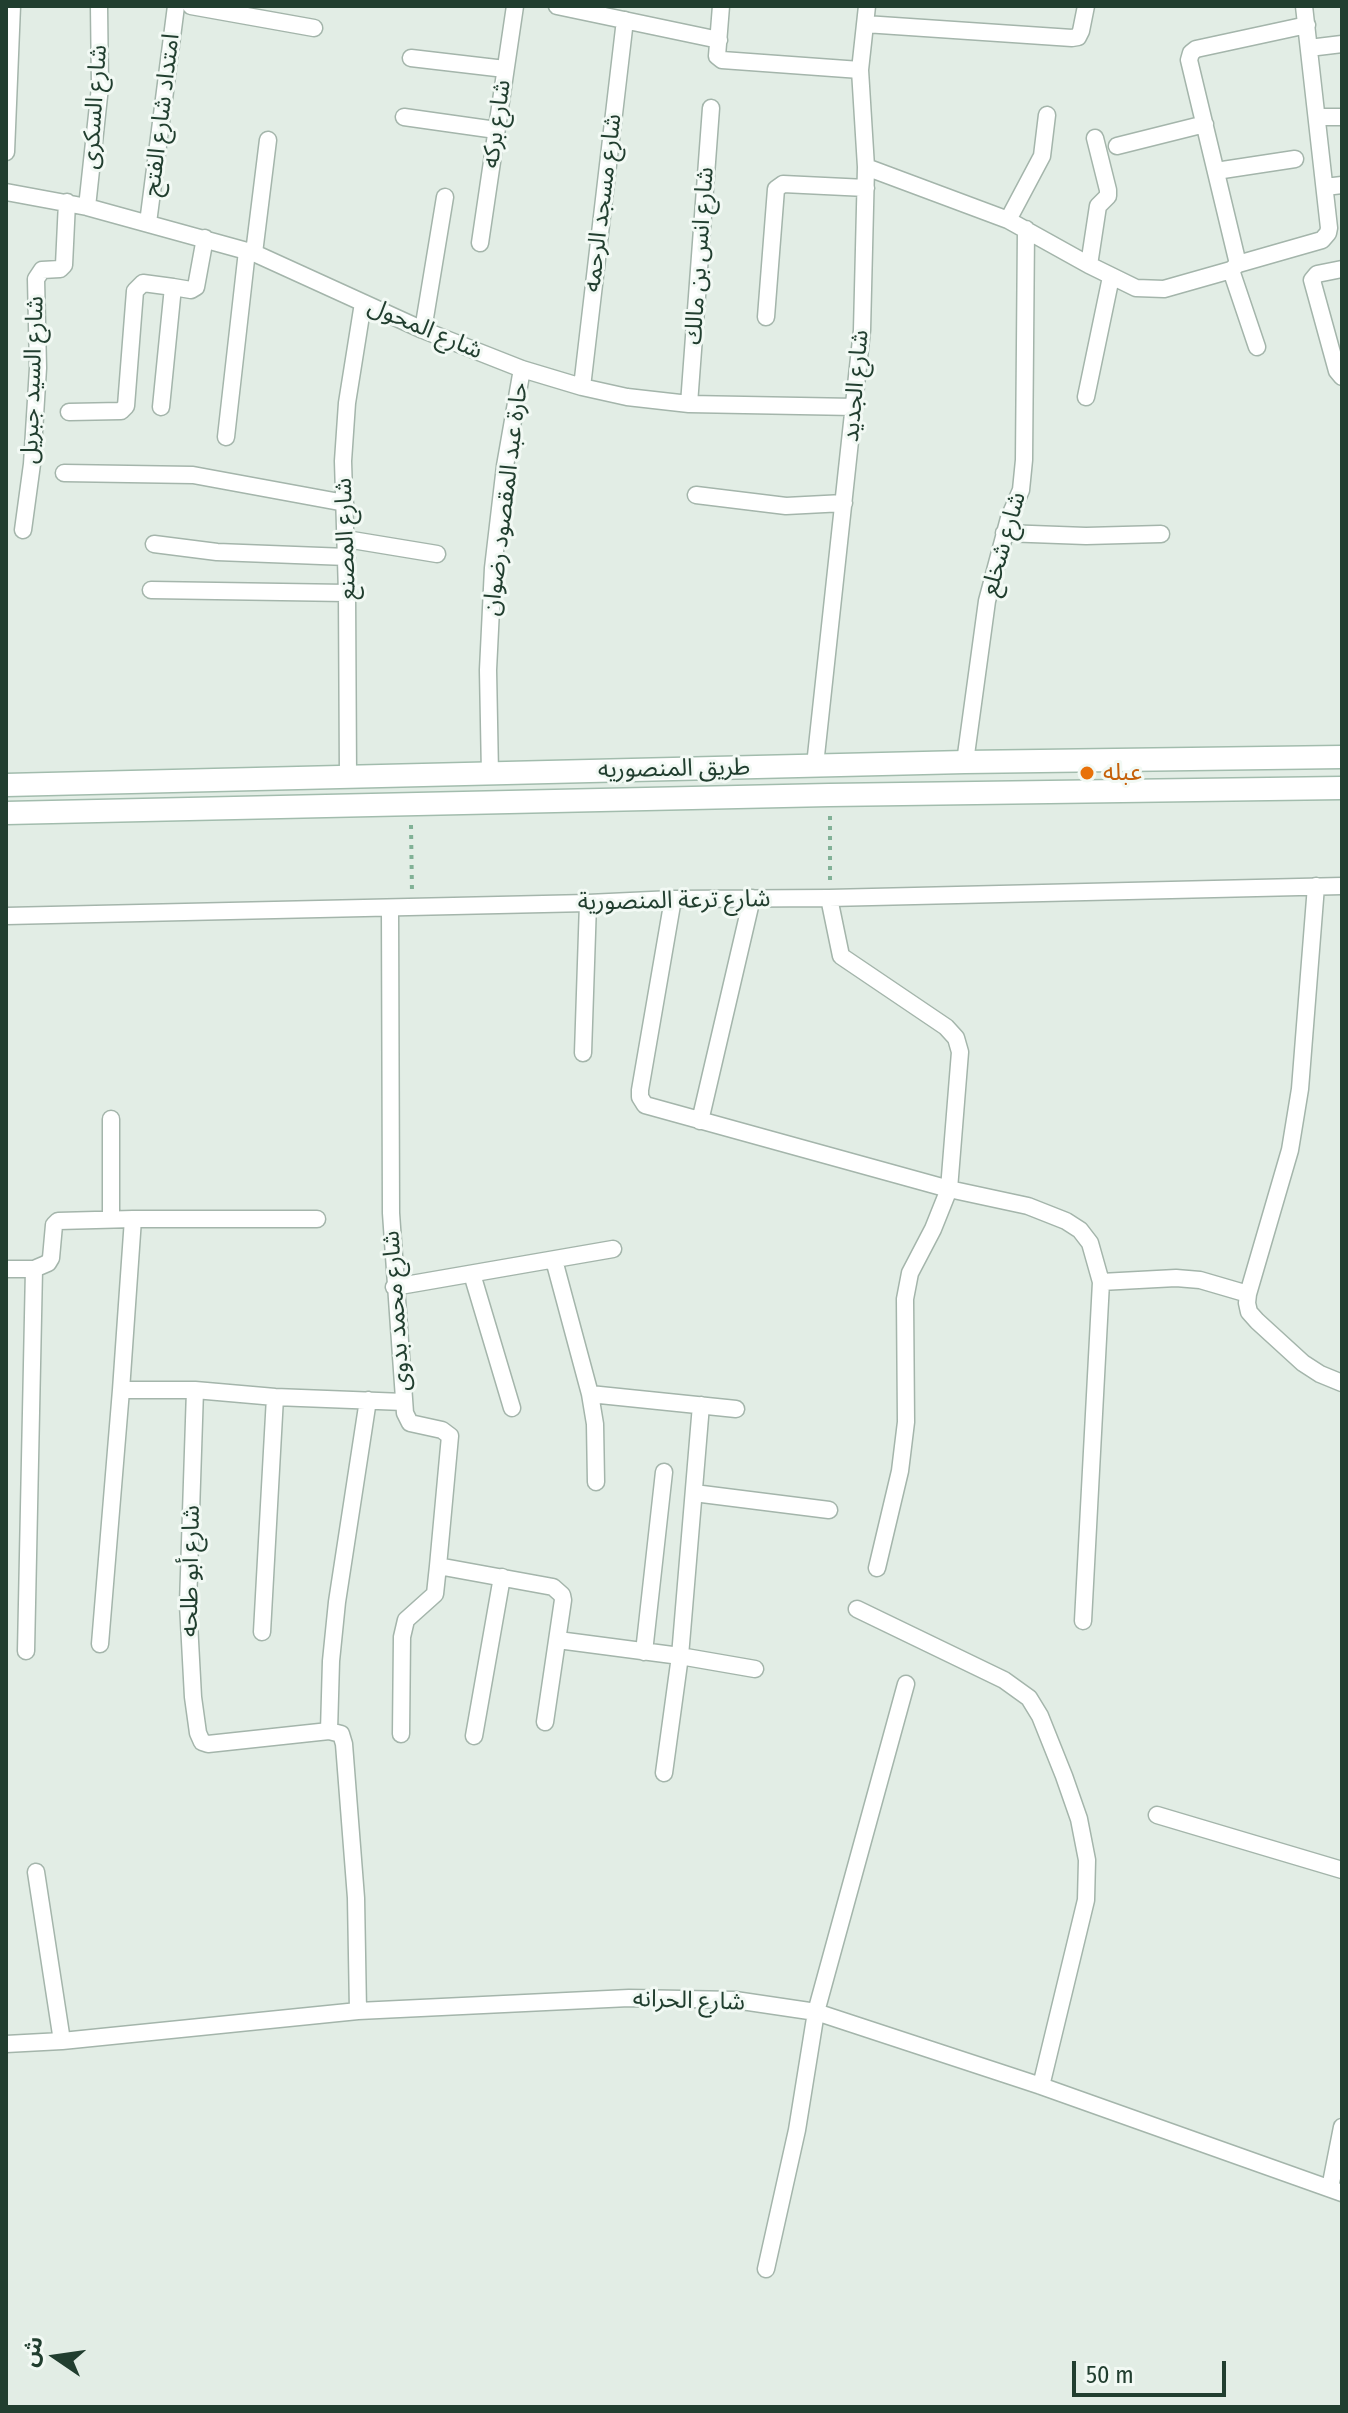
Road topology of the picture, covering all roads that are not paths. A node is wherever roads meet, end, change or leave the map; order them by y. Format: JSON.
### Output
{"nodes":[{"id":1,"x":12,"y":6,"type":"edge"},
{"id":2,"x":99,"y":6,"type":"edge"},
{"id":3,"x":176,"y":6,"type":"edge"},
{"id":4,"x":191,"y":6,"type":"edge"},
{"id":5,"x":515,"y":6,"type":"edge"},
{"id":6,"x":557,"y":6,"type":"edge"},
{"id":7,"x":721,"y":6,"type":"edge"},
{"id":8,"x":867,"y":6,"type":"edge"},
{"id":9,"x":1086,"y":6,"type":"edge"},
{"id":10,"x":1304,"y":6,"type":"edge"},
{"id":11,"x":283,"y":14,"type":"edge"},
{"id":12,"x":625,"y":20,"type":"junction"},
{"id":13,"x":865,"y":24,"type":"junction"},
{"id":14,"x":1307,"y":25,"type":"junction"},
{"id":15,"x":314,"y":28,"type":"dead end"},
{"id":16,"x":719,"y":40,"type":"junction"},
{"id":17,"x":1342,"y":44,"type":"edge"},
{"id":18,"x":1309,"y":48,"type":"junction"},
{"id":19,"x":411,"y":58,"type":"dead end"},
{"id":20,"x":505,"y":69,"type":"junction"},
{"id":21,"x":860,"y":70,"type":"junction"},
{"id":22,"x":711,"y":108,"type":"dead end"},
{"id":23,"x":1047,"y":115,"type":"dead end"},
{"id":24,"x":404,"y":117,"type":"dead end"},
{"id":25,"x":1318,"y":117,"type":"junction"},
{"id":26,"x":1342,"y":117,"type":"edge"},
{"id":27,"x":1205,"y":124,"type":"junction"},
{"id":28,"x":496,"y":130,"type":"junction"},
{"id":29,"x":1095,"y":138,"type":"dead end"},
{"id":30,"x":268,"y":140,"type":"dead end"},
{"id":31,"x":1117,"y":146,"type":"dead end"},
{"id":32,"x":6,"y":152,"type":"edge"},
{"id":33,"x":1295,"y":159,"type":"dead end"},
{"id":34,"x":866,"y":167,"type":"junction"},
{"id":35,"x":1216,"y":171,"type":"junction"},
{"id":36,"x":1342,"y":185,"type":"edge"},
{"id":37,"x":1325,"y":187,"type":"junction"},
{"id":38,"x":866,"y":188,"type":"junction"},
{"id":39,"x":6,"y":192,"type":"edge"},
{"id":40,"x":445,"y":197,"type":"dead end"},
{"id":41,"x":67,"y":202,"type":"junction"},
{"id":42,"x":87,"y":207,"type":"junction"},
{"id":43,"x":1008,"y":220,"type":"junction"},
{"id":44,"x":148,"y":223,"type":"junction"},
{"id":45,"x":1026,"y":229,"type":"junction"},
{"id":46,"x":1333,"y":231,"type":"edge"},
{"id":47,"x":205,"y":238,"type":"junction"},
{"id":48,"x":480,"y":243,"type":"dead end"},
{"id":49,"x":251,"y":252,"type":"junction"},
{"id":50,"x":1089,"y":265,"type":"junction"},
{"id":51,"x":1235,"y":267,"type":"junction"},
{"id":52,"x":1342,"y":269,"type":"edge"},
{"id":53,"x":1111,"y":277,"type":"junction"},
{"id":54,"x":173,"y":287,"type":"junction"},
{"id":55,"x":363,"y":303,"type":"junction"},
{"id":56,"x":766,"y":317,"type":"dead end"},
{"id":57,"x":423,"y":330,"type":"junction"},
{"id":58,"x":1257,"y":347,"type":"dead end"},
{"id":59,"x":522,"y":369,"type":"junction"},
{"id":60,"x":1342,"y":377,"type":"edge"},
{"id":61,"x":582,"y":387,"type":"junction"},
{"id":62,"x":1086,"y":397,"type":"dead end"},
{"id":63,"x":689,"y":404,"type":"junction"},
{"id":64,"x":161,"y":407,"type":"dead end"},
{"id":65,"x":855,"y":407,"type":"junction"},
{"id":66,"x":69,"y":412,"type":"dead end"},
{"id":67,"x":226,"y":437,"type":"dead end"},
{"id":68,"x":64,"y":473,"type":"dead end"},
{"id":69,"x":696,"y":495,"type":"dead end"},
{"id":70,"x":345,"y":503,"type":"junction"},
{"id":71,"x":844,"y":503,"type":"junction"},
{"id":72,"x":23,"y":530,"type":"dead end"},
{"id":73,"x":1004,"y":533,"type":"junction"},
{"id":74,"x":1161,"y":534,"type":"dead end"},
{"id":75,"x":346,"y":539,"type":"junction"},
{"id":76,"x":154,"y":544,"type":"dead end"},
{"id":77,"x":437,"y":554,"type":"dead end"},
{"id":78,"x":347,"y":557,"type":"junction"},
{"id":79,"x":151,"y":590,"type":"dead end"},
{"id":80,"x":347,"y":593,"type":"junction"},
{"id":81,"x":1342,"y":757,"type":"edge"},
{"id":82,"x":965,"y":762,"type":"junction"},
{"id":83,"x":815,"y":765,"type":"junction"},
{"id":84,"x":490,"y":774,"type":"junction"},
{"id":85,"x":348,"y":778,"type":"junction"},
{"id":86,"x":81,"y":784,"type":"junction"},
{"id":87,"x":6,"y":785,"type":"edge"},
{"id":88,"x":1342,"y":788,"type":"edge"},
{"id":89,"x":81,"y":812,"type":"junction"},
{"id":90,"x":6,"y":813,"type":"edge"},
{"id":91,"x":1316,"y":886,"type":"junction"},
{"id":92,"x":1342,"y":886,"type":"edge"},
{"id":93,"x":830,"y":891,"type":"junction"},
{"id":94,"x":752,"y":898,"type":"junction"},
{"id":95,"x":673,"y":899,"type":"junction"},
{"id":96,"x":588,"y":903,"type":"junction"},
{"id":97,"x":390,"y":908,"type":"junction"},
{"id":98,"x":6,"y":916,"type":"edge"},
{"id":99,"x":583,"y":1053,"type":"dead end"},
{"id":100,"x":111,"y":1119,"type":"dead end"},
{"id":101,"x":700,"y":1121,"type":"junction"},
{"id":102,"x":949,"y":1189,"type":"junction"},
{"id":103,"x":111,"y":1219,"type":"junction"},
{"id":104,"x":133,"y":1219,"type":"junction"},
{"id":105,"x":317,"y":1219,"type":"dead end"},
{"id":106,"x":613,"y":1249,"type":"dead end"},
{"id":107,"x":554,"y":1260,"type":"junction"},
{"id":108,"x":6,"y":1269,"type":"edge"},
{"id":109,"x":34,"y":1269,"type":"junction"},
{"id":110,"x":472,"y":1274,"type":"junction"},
{"id":111,"x":1101,"y":1282,"type":"junction"},
{"id":112,"x":394,"y":1287,"type":"junction"},
{"id":113,"x":1248,"y":1294,"type":"junction"},
{"id":114,"x":1342,"y":1383,"type":"edge"},
{"id":115,"x":121,"y":1390,"type":"junction"},
{"id":116,"x":195,"y":1390,"type":"junction"},
{"id":117,"x":590,"y":1394,"type":"junction"},
{"id":118,"x":275,"y":1397,"type":"junction"},
{"id":119,"x":368,"y":1400,"type":"junction"},
{"id":120,"x":404,"y":1402,"type":"junction"},
{"id":121,"x":701,"y":1405,"type":"junction"},
{"id":122,"x":512,"y":1408,"type":"dead end"},
{"id":123,"x":736,"y":1409,"type":"dead end"},
{"id":124,"x":664,"y":1472,"type":"dead end"},
{"id":125,"x":596,"y":1482,"type":"dead end"},
{"id":126,"x":694,"y":1493,"type":"junction"},
{"id":127,"x":829,"y":1510,"type":"dead end"},
{"id":128,"x":438,"y":1566,"type":"junction"},
{"id":129,"x":877,"y":1568,"type":"dead end"},
{"id":130,"x":502,"y":1577,"type":"junction"},
{"id":131,"x":857,"y":1609,"type":"dead end"},
{"id":132,"x":1083,"y":1621,"type":"dead end"},
{"id":133,"x":262,"y":1632,"type":"dead end"},
{"id":134,"x":558,"y":1640,"type":"junction"},
{"id":135,"x":100,"y":1644,"type":"dead end"},
{"id":136,"x":26,"y":1651,"type":"dead end"},
{"id":137,"x":644,"y":1652,"type":"junction"},
{"id":138,"x":680,"y":1656,"type":"junction"},
{"id":139,"x":755,"y":1669,"type":"dead end"},
{"id":140,"x":906,"y":1684,"type":"dead end"},
{"id":141,"x":545,"y":1722,"type":"dead end"},
{"id":142,"x":329,"y":1731,"type":"junction"},
{"id":143,"x":401,"y":1734,"type":"dead end"},
{"id":144,"x":474,"y":1736,"type":"dead end"},
{"id":145,"x":664,"y":1773,"type":"dead end"},
{"id":146,"x":1157,"y":1815,"type":"dead end"},
{"id":147,"x":1342,"y":1870,"type":"edge"},
{"id":148,"x":36,"y":1872,"type":"dead end"},
{"id":149,"x":358,"y":2011,"type":"junction"},
{"id":150,"x":816,"y":2012,"type":"junction"},
{"id":151,"x":62,"y":2041,"type":"junction"},
{"id":152,"x":6,"y":2044,"type":"edge"},
{"id":153,"x":1041,"y":2086,"type":"junction"},
{"id":154,"x":1342,"y":2127,"type":"edge"},
{"id":155,"x":1336,"y":2190,"type":"edge"},
{"id":156,"x":766,"y":2269,"type":"dead end"}],
"edges":[{"from":1,"to":32,"type":"street"},
{"from":2,"to":42,"type":"street","name":"شارع السكرى"},
{"from":3,"to":44,"type":"street","name":"امتداد شارع الفتح"},
{"from":4,"to":11,"type":"street"},
{"from":5,"to":20,"type":"street","name":"شارع بركه"},
{"from":6,"to":12,"type":"street"},
{"from":7,"to":16,"type":"street"},
{"from":8,"to":13,"type":"street","name":"شارع الجديد"},
{"from":9,"to":13,"type":"street"},
{"from":10,"to":14,"type":"street"},
{"from":11,"to":15,"type":"street"},
{"from":12,"to":16,"type":"street"},
{"from":12,"to":61,"type":"street","name":"شارع مسجد الرحمه"},
{"from":13,"to":21,"type":"street","name":"شارع الجديد"},
{"from":14,"to":18,"type":"street"},
{"from":14,"to":27,"type":"street"},
{"from":16,"to":21,"type":"street"},
{"from":17,"to":18,"type":"street"},
{"from":18,"to":25,"type":"street"},
{"from":19,"to":20,"type":"street"},
{"from":20,"to":28,"type":"street","name":"شارع بركه"},
{"from":21,"to":34,"type":"street","name":"شارع الجديد"},
{"from":22,"to":63,"type":"street","name":"شارع انس بن مالك"},
{"from":23,"to":43,"type":"street"},
{"from":24,"to":28,"type":"street"},
{"from":25,"to":26,"type":"street"},
{"from":25,"to":37,"type":"street"},
{"from":27,"to":31,"type":"street"},
{"from":27,"to":35,"type":"street"},
{"from":28,"to":48,"type":"street","name":"شارع بركه"},
{"from":29,"to":50,"type":"street"},
{"from":30,"to":49,"type":"street"},
{"from":33,"to":35,"type":"street"},
{"from":34,"to":38,"type":"street","name":"شارع الجديد"},
{"from":34,"to":43,"type":"street"},
{"from":35,"to":51,"type":"street"},
{"from":36,"to":37,"type":"street"},
{"from":37,"to":46,"type":"street"},
{"from":38,"to":56,"type":"street"},
{"from":38,"to":65,"type":"street","name":"شارع الجديد"},
{"from":39,"to":41,"type":"street","name":"شارع المحول"},
{"from":40,"to":57,"type":"street"},
{"from":41,"to":42,"type":"street","name":"شارع المحول"},
{"from":41,"to":72,"type":"street","name":"شارع السيد جبريل"},
{"from":42,"to":44,"type":"street","name":"شارع المحول"},
{"from":43,"to":45,"type":"street"},
{"from":44,"to":47,"type":"street","name":"شارع المحول"},
{"from":45,"to":50,"type":"street"},
{"from":45,"to":73,"type":"street","name":"شارع شخلع"},
{"from":46,"to":51,"type":"street"},
{"from":47,"to":49,"type":"street","name":"شارع المحول"},
{"from":47,"to":54,"type":"street"},
{"from":49,"to":55,"type":"street","name":"شارع المحول"},
{"from":49,"to":67,"type":"street"},
{"from":50,"to":53,"type":"street"},
{"from":51,"to":53,"type":"street"},
{"from":51,"to":58,"type":"street"},
{"from":52,"to":60,"type":"street"},
{"from":53,"to":62,"type":"street"},
{"from":54,"to":64,"type":"street"},
{"from":54,"to":66,"type":"street"},
{"from":55,"to":57,"type":"street","name":"شارع المحول"},
{"from":55,"to":70,"type":"street","name":"شارع المصنع"},
{"from":57,"to":59,"type":"street","name":"شارع المحول"},
{"from":59,"to":61,"type":"street","name":"شارع المحول"},
{"from":59,"to":84,"type":"street","name":"حارة عبد المقصود رضوان"},
{"from":61,"to":63,"type":"street","name":"شارع المحول"},
{"from":63,"to":65,"type":"street","name":"شارع المحول"},
{"from":65,"to":71,"type":"street","name":"شارع الجديد"},
{"from":68,"to":70,"type":"street"},
{"from":69,"to":71,"type":"street"},
{"from":70,"to":75,"type":"street","name":"شارع المصنع"},
{"from":71,"to":83,"type":"street","name":"شارع الجديد"},
{"from":73,"to":74,"type":"street"},
{"from":73,"to":82,"type":"street","name":"شارع شخلع"},
{"from":75,"to":77,"type":"street"},
{"from":75,"to":78,"type":"street","name":"شارع المصنع"},
{"from":76,"to":78,"type":"street"},
{"from":78,"to":80,"type":"street","name":"شارع المصنع"},
{"from":79,"to":80,"type":"street"},
{"from":80,"to":85,"type":"street","name":"شارع المصنع"},
{"from":81,"to":82,"type":"main road","name":"طريق المنصوريه"},
{"from":82,"to":83,"type":"main road","name":"طريق المنصوريه"},
{"from":83,"to":84,"type":"main road","name":"طريق المنصوريه"},
{"from":84,"to":85,"type":"main road","name":"طريق المنصوريه"},
{"from":85,"to":86,"type":"main road","name":"طريق المنصوريه"},
{"from":86,"to":87,"type":"main road","name":"طريق المنصوريه"},
{"from":86,"to":89,"type":"main road"},
{"from":88,"to":89,"type":"main road","name":"طريق المنصوريه"},
{"from":89,"to":90,"type":"main road","name":"طريق المنصوريه"},
{"from":91,"to":92,"type":"street","name":"شارع ترعة المنصورية"},
{"from":91,"to":93,"type":"street","name":"شارع ترعة المنصورية"},
{"from":91,"to":113,"type":"street"},
{"from":93,"to":94,"type":"street","name":"شارع ترعة المنصورية"},
{"from":93,"to":102,"type":"street"},
{"from":94,"to":95,"type":"street","name":"شارع ترعة المنصورية"},
{"from":94,"to":101,"type":"street"},
{"from":95,"to":96,"type":"street","name":"شارع ترعة المنصورية"},
{"from":95,"to":101,"type":"street"},
{"from":96,"to":97,"type":"street","name":"شارع ترعة المنصورية"},
{"from":96,"to":99,"type":"street"},
{"from":97,"to":98,"type":"street","name":"شارع ترعة المنصورية"},
{"from":97,"to":112,"type":"street","name":"شارع محمد بدوى"},
{"from":100,"to":103,"type":"street"},
{"from":101,"to":102,"type":"street"},
{"from":102,"to":111,"type":"street"},
{"from":102,"to":129,"type":"street"},
{"from":103,"to":104,"type":"street"},
{"from":103,"to":109,"type":"street"},
{"from":104,"to":105,"type":"street"},
{"from":104,"to":115,"type":"street"},
{"from":106,"to":107,"type":"street"},
{"from":107,"to":110,"type":"street"},
{"from":107,"to":117,"type":"street"},
{"from":108,"to":109,"type":"street"},
{"from":109,"to":136,"type":"street"},
{"from":110,"to":112,"type":"street"},
{"from":110,"to":122,"type":"street"},
{"from":111,"to":113,"type":"street"},
{"from":111,"to":132,"type":"street"},
{"from":112,"to":120,"type":"street","name":"شارع محمد بدوى"},
{"from":113,"to":114,"type":"street"},
{"from":115,"to":116,"type":"street"},
{"from":115,"to":135,"type":"street"},
{"from":116,"to":118,"type":"street"},
{"from":116,"to":142,"type":"street","name":"شارع أبو طلحه"},
{"from":117,"to":121,"type":"street"},
{"from":117,"to":125,"type":"street"},
{"from":118,"to":119,"type":"street"},
{"from":118,"to":133,"type":"street"},
{"from":119,"to":120,"type":"street"},
{"from":119,"to":142,"type":"street"},
{"from":120,"to":128,"type":"street","name":"شارع محمد بدوى"},
{"from":121,"to":123,"type":"street"},
{"from":121,"to":126,"type":"street"},
{"from":124,"to":137,"type":"street"},
{"from":126,"to":127,"type":"street"},
{"from":126,"to":138,"type":"street"},
{"from":128,"to":130,"type":"street"},
{"from":128,"to":143,"type":"street"},
{"from":130,"to":134,"type":"street"},
{"from":130,"to":144,"type":"street"},
{"from":131,"to":153,"type":"street"},
{"from":134,"to":137,"type":"street"},
{"from":134,"to":141,"type":"street"},
{"from":137,"to":138,"type":"street"},
{"from":138,"to":139,"type":"street"},
{"from":138,"to":145,"type":"street"},
{"from":140,"to":150,"type":"street"},
{"from":142,"to":149,"type":"street"},
{"from":146,"to":147,"type":"street"},
{"from":148,"to":151,"type":"street"},
{"from":149,"to":150,"type":"street","name":"شارع الحرانه"},
{"from":149,"to":151,"type":"street","name":"شارع الحرانه"},
{"from":150,"to":153,"type":"street","name":"شارع الحرانه"},
{"from":150,"to":156,"type":"street"},
{"from":151,"to":152,"type":"street","name":"شارع الحرانه"},
{"from":153,"to":155,"type":"street","name":"شارع الحرانه"},
{"from":154,"to":155,"type":"street"}]}
